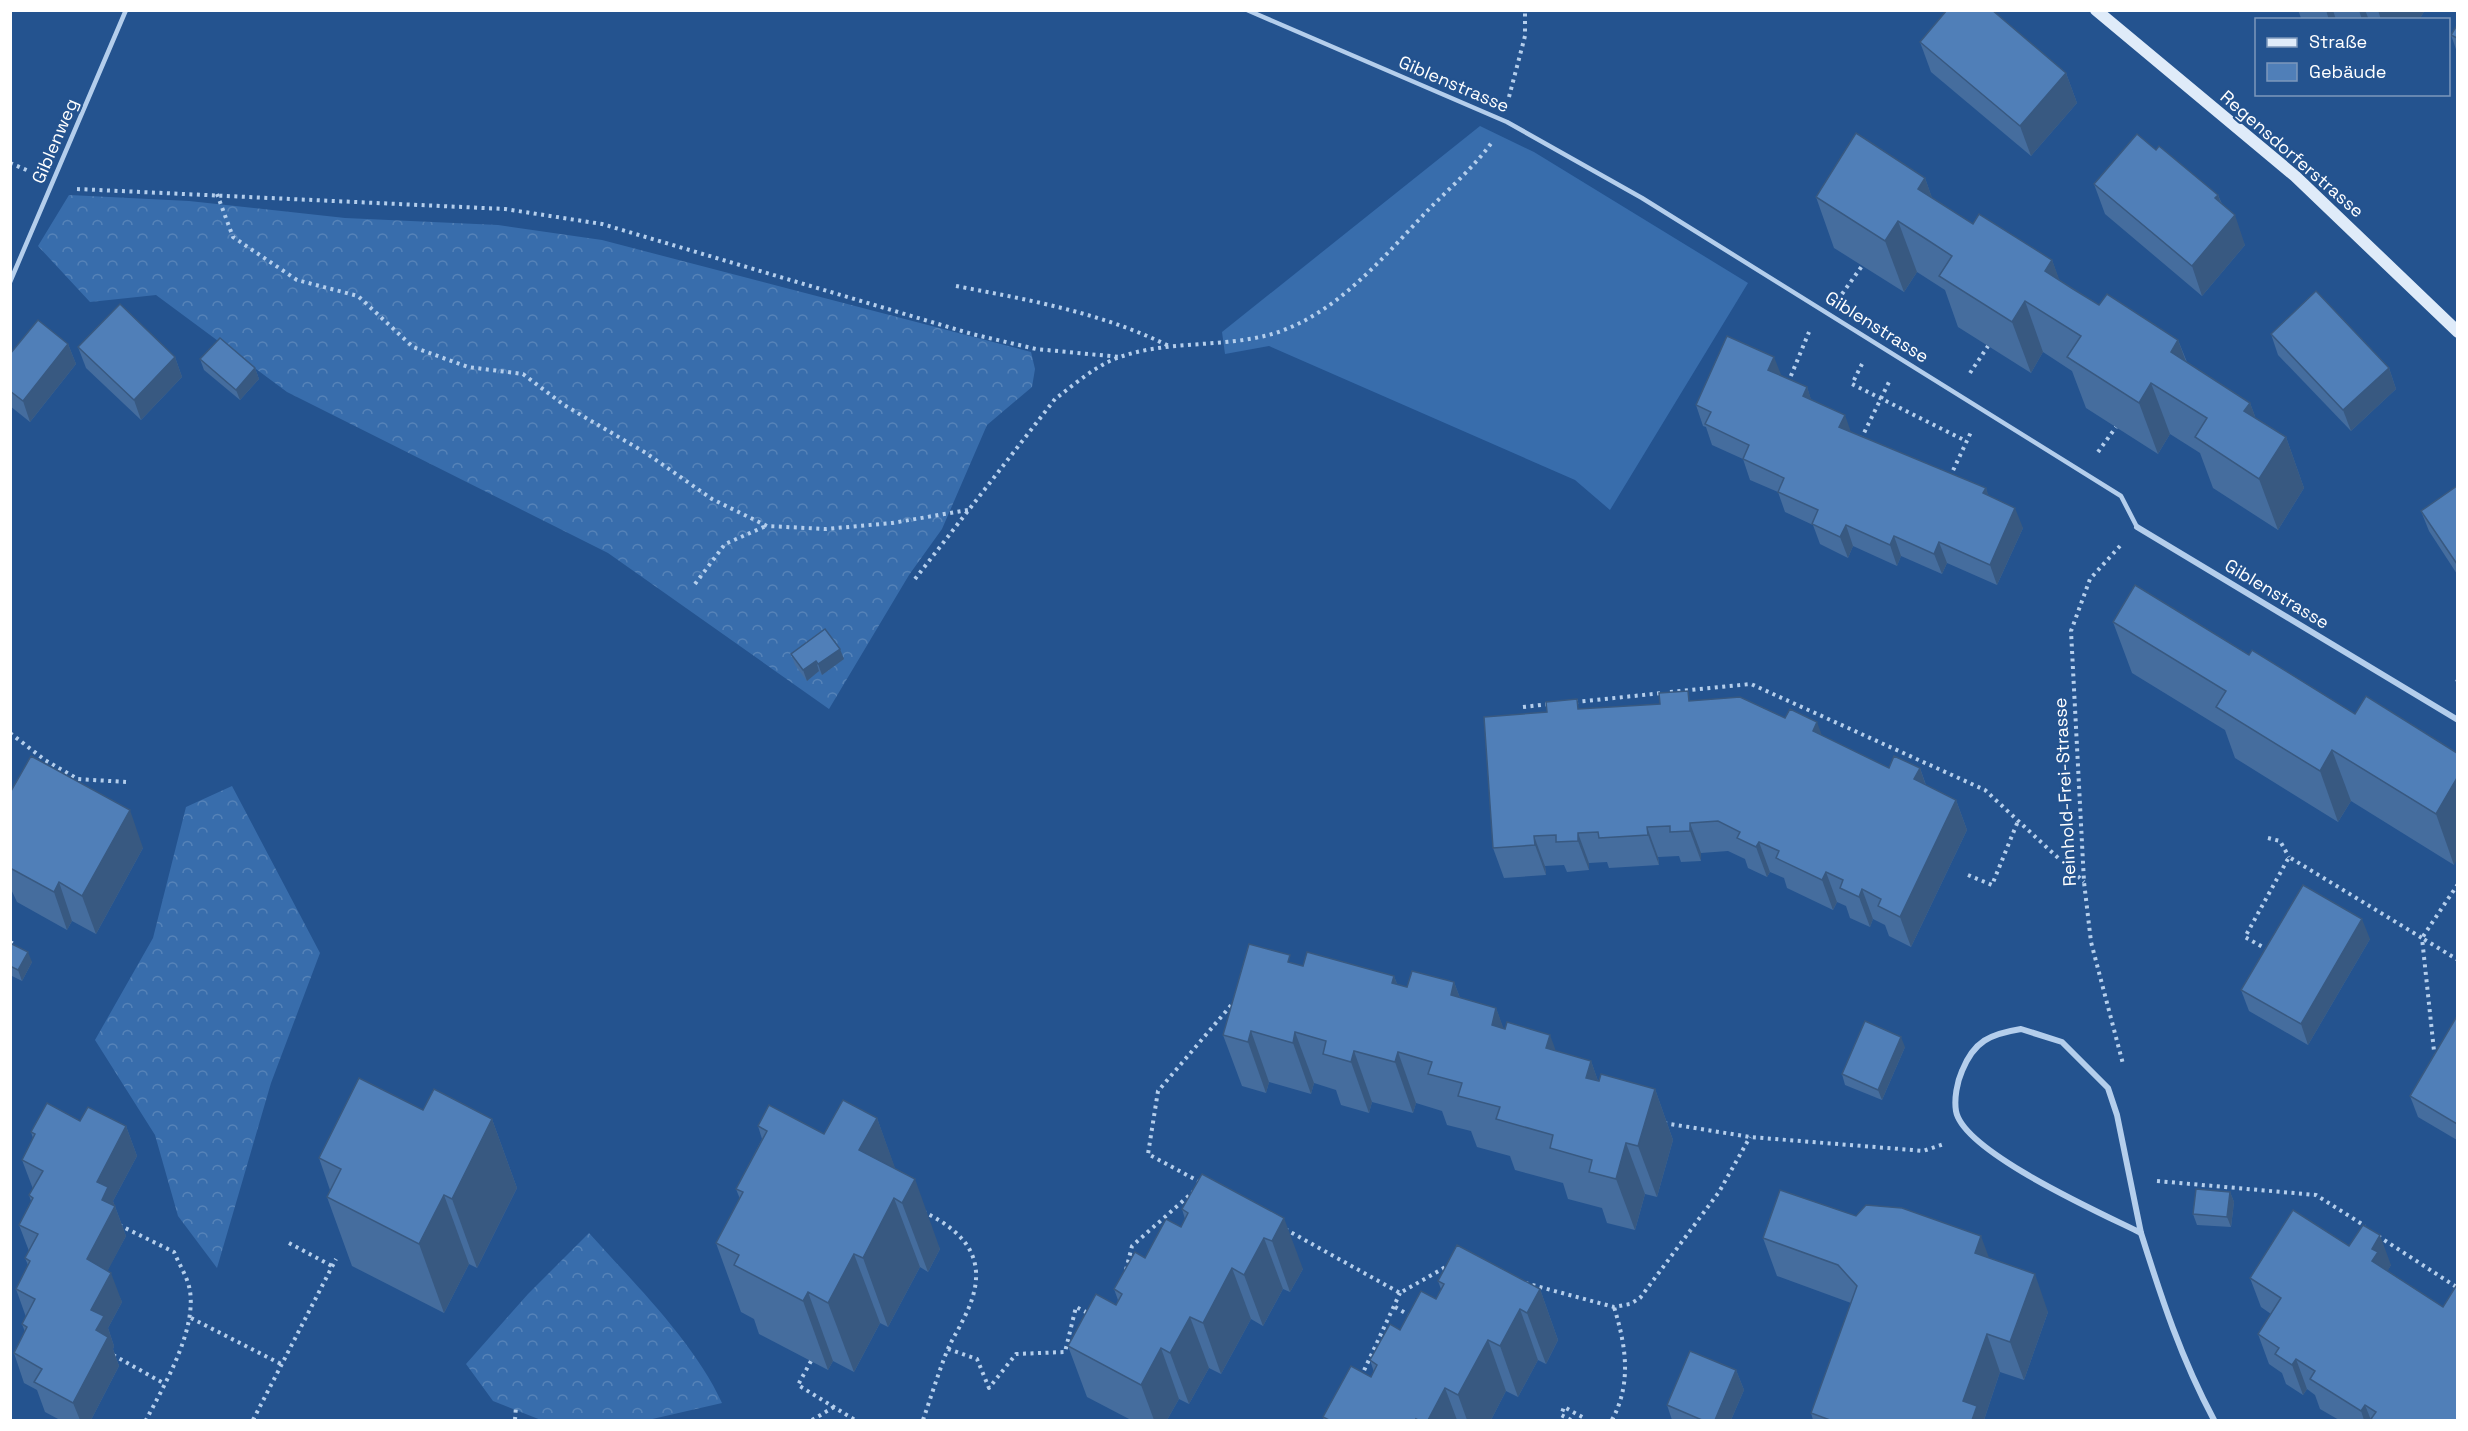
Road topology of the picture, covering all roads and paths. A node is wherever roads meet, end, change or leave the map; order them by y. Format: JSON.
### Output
{"nodes":[{"id":1,"x":126,"y":10,"type":"edge"},
{"id":2,"x":1247,"y":10,"type":"edge"},
{"id":3,"x":1525,"y":10,"type":"edge"},
{"id":4,"x":2096,"y":10,"type":"edge"},
{"id":5,"x":1501,"y":120,"type":"junction"},
{"id":6,"x":1507,"y":122,"type":"junction"},
{"id":7,"x":52,"y":181,"type":"junction"},
{"id":8,"x":217,"y":194,"type":"junction"},
{"id":9,"x":1862,"y":266,"type":"edge"},
{"id":10,"x":10,"y":282,"type":"edge"},
{"id":11,"x":956,"y":286,"type":"dead end"},
{"id":12,"x":1847,"y":286,"type":"dead end"},
{"id":13,"x":1819,"y":309,"type":"junction"},
{"id":14,"x":2457,"y":332,"type":"edge"},
{"id":15,"x":1808,"y":335,"type":"junction"},
{"id":16,"x":1817,"y":339,"type":"dead end"},
{"id":17,"x":1988,"y":346,"type":"edge"},
{"id":18,"x":1172,"y":347,"type":"junction"},
{"id":19,"x":1120,"y":357,"type":"junction"},
{"id":20,"x":1854,"y":357,"type":"dead end"},
{"id":21,"x":1901,"y":360,"type":"junction"},
{"id":22,"x":1976,"y":364,"type":"dead end"},
{"id":23,"x":1787,"y":384,"type":"edge"},
{"id":24,"x":1881,"y":398,"type":"junction"},
{"id":25,"x":1981,"y":409,"type":"junction"},
{"id":26,"x":2116,"y":427,"type":"edge"},
{"id":27,"x":1860,"y":441,"type":"edge"},
{"id":28,"x":1966,"y":441,"type":"junction"},
{"id":29,"x":2095,"y":456,"type":"dead end"},
{"id":30,"x":1949,"y":478,"type":"edge"},
{"id":31,"x":968,"y":510,"type":"junction"},
{"id":32,"x":767,"y":526,"type":"junction"},
{"id":33,"x":2137,"y":527,"type":"junction"},
{"id":34,"x":915,"y":579,"type":"dead end"},
{"id":35,"x":695,"y":584,"type":"dead end"},
{"id":36,"x":1569,"y":702,"type":"edge"},
{"id":37,"x":1557,"y":703,"type":"edge"},
{"id":38,"x":1523,"y":707,"type":"dead end"},
{"id":39,"x":2457,"y":720,"type":"edge"},
{"id":40,"x":10,"y":733,"type":"edge"},
{"id":41,"x":45,"y":760,"type":"junction"},
{"id":42,"x":38,"y":768,"type":"edge"},
{"id":43,"x":126,"y":782,"type":"dead end"},
{"id":44,"x":2018,"y":821,"type":"junction"},
{"id":45,"x":2268,"y":838,"type":"dead end"},
{"id":46,"x":2289,"y":857,"type":"junction"},
{"id":47,"x":1968,"y":875,"type":"dead end"},
{"id":48,"x":2084,"y":882,"type":"junction"},
{"id":49,"x":2457,"y":884,"type":"edge"},
{"id":50,"x":2422,"y":938,"type":"junction"},
{"id":51,"x":10,"y":942,"type":"edge"},
{"id":52,"x":16,"y":945,"type":"edge"},
{"id":53,"x":2271,"y":952,"type":"edge"},
{"id":54,"x":2457,"y":960,"type":"edge"},
{"id":55,"x":1234,"y":1002,"type":"edge"},
{"id":56,"x":2440,"y":1060,"type":"edge"},
{"id":57,"x":2125,"y":1072,"type":"dead end"},
{"id":58,"x":1658,"y":1120,"type":"dead end"},
{"id":59,"x":1971,"y":1136,"type":"junction"},
{"id":60,"x":1750,"y":1137,"type":"junction"},
{"id":61,"x":2154,"y":1180,"type":"dead end"},
{"id":62,"x":914,"y":1207,"type":"dead end"},
{"id":63,"x":116,"y":1224,"type":"edge"},
{"id":64,"x":1275,"y":1224,"type":"edge"},
{"id":65,"x":2141,"y":1233,"type":"junction"},
{"id":66,"x":289,"y":1244,"type":"dead end"},
{"id":67,"x":336,"y":1260,"type":"edge"},
{"id":68,"x":1452,"y":1263,"type":"edge"},
{"id":69,"x":332,"y":1266,"type":"junction"},
{"id":70,"x":1123,"y":1279,"type":"edge"},
{"id":71,"x":1517,"y":1281,"type":"edge"},
{"id":72,"x":2457,"y":1287,"type":"edge"},
{"id":73,"x":1400,"y":1293,"type":"junction"},
{"id":74,"x":1614,"y":1307,"type":"junction"},
{"id":75,"x":1395,"y":1308,"type":"junction"},
{"id":76,"x":1094,"y":1316,"type":"edge"},
{"id":77,"x":191,"y":1318,"type":"junction"},
{"id":78,"x":1422,"y":1322,"type":"edge"},
{"id":79,"x":948,"y":1349,"type":"junction"},
{"id":80,"x":110,"y":1353,"type":"edge"},
{"id":81,"x":811,"y":1361,"type":"edge"},
{"id":82,"x":281,"y":1364,"type":"junction"},
{"id":83,"x":1359,"y":1381,"type":"edge"},
{"id":84,"x":165,"y":1384,"type":"junction"},
{"id":85,"x":516,"y":1406,"type":"dead end"},
{"id":86,"x":834,"y":1407,"type":"junction"},
{"id":87,"x":1584,"y":1418,"type":"dead end"},
{"id":88,"x":146,"y":1420,"type":"edge"},
{"id":89,"x":253,"y":1420,"type":"edge"},
{"id":90,"x":515,"y":1420,"type":"edge"},
{"id":91,"x":812,"y":1420,"type":"edge"},
{"id":92,"x":855,"y":1420,"type":"edge"},
{"id":93,"x":923,"y":1420,"type":"edge"},
{"id":94,"x":1571,"y":1420,"type":"edge"},
{"id":95,"x":1612,"y":1420,"type":"edge"},
{"id":96,"x":2214,"y":1420,"type":"edge"}],
"edges":[{"from":1,"to":7,"type":"lane","name":"Giblenweg"},
{"from":2,"to":5,"type":"lane","name":"Giblenstrasse"},
{"from":3,"to":5,"type":"path"},
{"from":4,"to":14,"type":"street","name":"Regensdorferstrasse"},
{"from":5,"to":6,"type":"lane","name":"Giblenstrasse"},
{"from":6,"to":13,"type":"lane","name":"Giblenstrasse"},
{"from":6,"to":18,"type":"path"},
{"from":7,"to":8,"type":"path"},
{"from":7,"to":10,"type":"lane","name":"Giblenweg"},
{"from":8,"to":19,"type":"path"},
{"from":8,"to":32,"type":"path"},
{"from":9,"to":12,"type":"path"},
{"from":11,"to":18,"type":"path"},
{"from":13,"to":15,"type":"path"},
{"from":13,"to":21,"type":"lane","name":"Giblenstrasse"},
{"from":15,"to":16,"type":"path"},
{"from":15,"to":23,"type":"path"},
{"from":17,"to":22,"type":"path"},
{"from":18,"to":19,"type":"path"},
{"from":19,"to":31,"type":"path"},
{"from":20,"to":24,"type":"path"},
{"from":21,"to":24,"type":"path"},
{"from":21,"to":25,"type":"lane","name":"Giblenstrasse"},
{"from":24,"to":27,"type":"path"},
{"from":24,"to":28,"type":"path"},
{"from":25,"to":28,"type":"path"},
{"from":25,"to":33,"type":"lane","name":"Giblenstrasse"},
{"from":26,"to":29,"type":"path"},
{"from":28,"to":30,"type":"path"},
{"from":31,"to":32,"type":"path"},
{"from":31,"to":34,"type":"path"},
{"from":32,"to":35,"type":"path"},
{"from":33,"to":39,"type":"street","name":"Giblenstrasse"},
{"from":33,"to":48,"type":"path","name":"Reinhold-Frei-Strasse"},
{"from":36,"to":44,"type":"path"},
{"from":37,"to":38,"type":"path"},
{"from":40,"to":41,"type":"path"},
{"from":41,"to":42,"type":"path"},
{"from":41,"to":43,"type":"path"},
{"from":44,"to":47,"type":"path"},
{"from":44,"to":48,"type":"path"},
{"from":45,"to":46,"type":"path"},
{"from":46,"to":50,"type":"path"},
{"from":46,"to":53,"type":"path"},
{"from":48,"to":57,"type":"path","name":"Reinhold-Frei-Strasse"},
{"from":49,"to":50,"type":"path"},
{"from":50,"to":54,"type":"path"},
{"from":50,"to":56,"type":"path"},
{"from":51,"to":52,"type":"path"},
{"from":55,"to":70,"type":"path"},
{"from":58,"to":60,"type":"path"},
{"from":59,"to":60,"type":"path"},
{"from":59,"to":65,"type":"street"},
{"from":59,"to":65,"type":"street"},
{"from":60,"to":74,"type":"path"},
{"from":61,"to":72,"type":"path"},
{"from":62,"to":79,"type":"path"},
{"from":63,"to":77,"type":"path"},
{"from":64,"to":73,"type":"path"},
{"from":65,"to":96,"type":"street"},
{"from":66,"to":69,"type":"path"},
{"from":67,"to":69,"type":"path"},
{"from":68,"to":73,"type":"path"},
{"from":69,"to":82,"type":"path"},
{"from":71,"to":74,"type":"path"},
{"from":73,"to":75,"type":"path"},
{"from":74,"to":95,"type":"path"},
{"from":75,"to":78,"type":"path"},
{"from":75,"to":83,"type":"path"},
{"from":76,"to":79,"type":"path"},
{"from":77,"to":82,"type":"path"},
{"from":77,"to":84,"type":"path"},
{"from":79,"to":93,"type":"path"},
{"from":80,"to":84,"type":"path"},
{"from":81,"to":86,"type":"path"},
{"from":82,"to":89,"type":"path"},
{"from":84,"to":88,"type":"path"},
{"from":85,"to":90,"type":"path"},
{"from":86,"to":91,"type":"path"},
{"from":86,"to":92,"type":"path"},
{"from":87,"to":94,"type":"path"}]}
